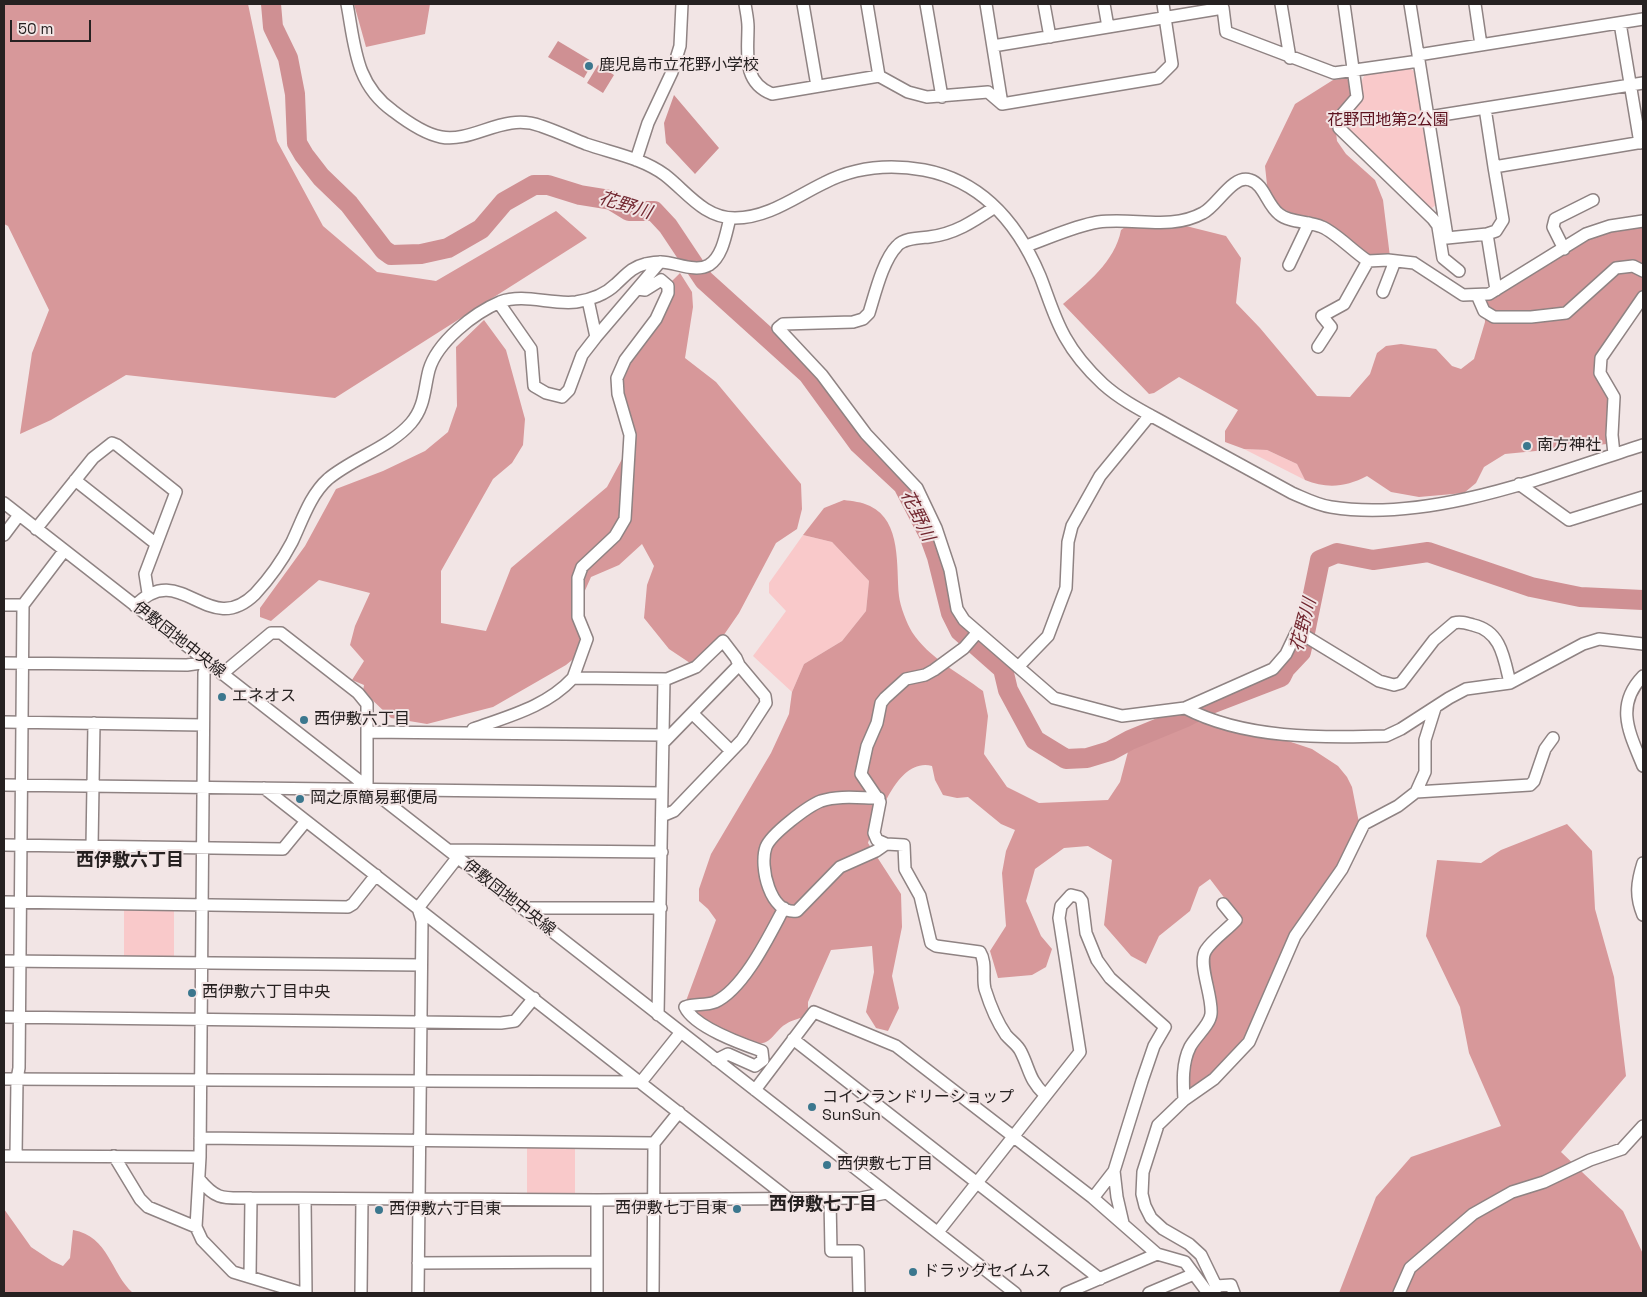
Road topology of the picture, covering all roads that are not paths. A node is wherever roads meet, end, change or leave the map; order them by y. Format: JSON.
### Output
{"nodes":[{"id":1,"x":347,"y":4,"type":"edge"},
{"id":2,"x":682,"y":4,"type":"edge"},
{"id":3,"x":745,"y":4,"type":"edge"},
{"id":4,"x":803,"y":4,"type":"edge"},
{"id":5,"x":867,"y":4,"type":"edge"},
{"id":6,"x":926,"y":4,"type":"edge"},
{"id":7,"x":986,"y":4,"type":"edge"},
{"id":8,"x":1044,"y":4,"type":"edge"},
{"id":9,"x":1104,"y":4,"type":"edge"},
{"id":10,"x":1163,"y":4,"type":"edge"},
{"id":11,"x":1281,"y":4,"type":"edge"},
{"id":12,"x":1344,"y":4,"type":"edge"},
{"id":13,"x":1410,"y":4,"type":"edge"},
{"id":14,"x":1475,"y":4,"type":"edge"},
{"id":15,"x":1222,"y":6,"type":"edge"},
{"id":16,"x":1166,"y":18,"type":"junction"},
{"id":17,"x":1643,"y":19,"type":"edge"},
{"id":18,"x":1620,"y":23,"type":"junction"},
{"id":19,"x":1108,"y":27,"type":"junction"},
{"id":20,"x":1050,"y":37,"type":"junction"},
{"id":21,"x":1481,"y":45,"type":"junction"},
{"id":22,"x":993,"y":46,"type":"junction"},
{"id":23,"x":1290,"y":58,"type":"junction"},
{"id":24,"x":1418,"y":58,"type":"junction"},
{"id":25,"x":1354,"y":71,"type":"junction"},
{"id":26,"x":879,"y":76,"type":"junction"},
{"id":27,"x":1643,"y":83,"type":"edge"},
{"id":28,"x":1629,"y":85,"type":"junction"},
{"id":29,"x":817,"y":86,"type":"junction"},
{"id":30,"x":942,"y":96,"type":"junction"},
{"id":31,"x":1002,"y":104,"type":"junction"},
{"id":32,"x":1485,"y":108,"type":"junction"},
{"id":33,"x":1428,"y":118,"type":"junction"},
{"id":34,"x":1641,"y":142,"type":"edge"},
{"id":35,"x":636,"y":160,"type":"junction"},
{"id":36,"x":1494,"y":166,"type":"junction"},
{"id":37,"x":1593,"y":200,"type":"dead end"},
{"id":38,"x":994,"y":206,"type":"junction"},
{"id":39,"x":730,"y":218,"type":"junction"},
{"id":40,"x":1643,"y":221,"type":"edge"},
{"id":41,"x":1309,"y":223,"type":"junction"},
{"id":42,"x":1438,"y":226,"type":"junction"},
{"id":43,"x":1487,"y":234,"type":"junction"},
{"id":44,"x":1447,"y":238,"type":"junction"},
{"id":45,"x":1026,"y":246,"type":"junction"},
{"id":46,"x":1564,"y":249,"type":"junction"},
{"id":47,"x":1395,"y":260,"type":"junction"},
{"id":48,"x":660,"y":262,"type":"junction"},
{"id":49,"x":1368,"y":262,"type":"junction"},
{"id":50,"x":1289,"y":264,"type":"dead end"},
{"id":51,"x":1459,"y":270,"type":"dead end"},
{"id":52,"x":1643,"y":271,"type":"edge"},
{"id":53,"x":637,"y":289,"type":"junction"},
{"id":54,"x":1496,"y":290,"type":"junction"},
{"id":55,"x":1383,"y":292,"type":"dead end"},
{"id":56,"x":1477,"y":295,"type":"junction"},
{"id":57,"x":1643,"y":297,"type":"edge"},
{"id":58,"x":588,"y":300,"type":"junction"},
{"id":59,"x":498,"y":303,"type":"junction"},
{"id":60,"x":596,"y":336,"type":"junction"},
{"id":61,"x":1318,"y":347,"type":"dead end"},
{"id":62,"x":1150,"y":415,"type":"junction"},
{"id":63,"x":1643,"y":445,"type":"edge"},
{"id":64,"x":1614,"y":454,"type":"junction"},
{"id":65,"x":75,"y":480,"type":"junction"},
{"id":66,"x":1519,"y":484,"type":"junction"},
{"id":67,"x":1643,"y":497,"type":"edge"},
{"id":68,"x":4,"y":503,"type":"edge"},
{"id":69,"x":19,"y":515,"type":"junction"},
{"id":70,"x":36,"y":529,"type":"junction"},
{"id":71,"x":4,"y":534,"type":"edge"},
{"id":72,"x":155,"y":543,"type":"junction"},
{"id":73,"x":64,"y":550,"type":"junction"},
{"id":74,"x":148,"y":594,"type":"junction"},
{"id":75,"x":4,"y":605,"type":"edge"},
{"id":76,"x":23,"y":605,"type":"junction"},
{"id":77,"x":135,"y":606,"type":"junction"},
{"id":78,"x":977,"y":633,"type":"junction"},
{"id":79,"x":1643,"y":644,"type":"edge"},
{"id":80,"x":208,"y":662,"type":"junction"},
{"id":81,"x":4,"y":663,"type":"edge"},
{"id":82,"x":22,"y":663,"type":"junction"},
{"id":83,"x":739,"y":665,"type":"junction"},
{"id":84,"x":1018,"y":667,"type":"junction"},
{"id":85,"x":222,"y":674,"type":"junction"},
{"id":86,"x":1643,"y":676,"type":"edge"},
{"id":87,"x":573,"y":678,"type":"junction"},
{"id":88,"x":664,"y":679,"type":"junction"},
{"id":89,"x":1510,"y":683,"type":"junction"},
{"id":90,"x":1185,"y":708,"type":"junction"},
{"id":91,"x":1435,"y":708,"type":"junction"},
{"id":92,"x":693,"y":714,"type":"junction"},
{"id":93,"x":4,"y":722,"type":"edge"},
{"id":94,"x":22,"y":722,"type":"junction"},
{"id":95,"x":94,"y":723,"type":"junction"},
{"id":96,"x":203,"y":725,"type":"junction"},
{"id":97,"x":367,"y":732,"type":"junction"},
{"id":98,"x":465,"y":732,"type":"junction"},
{"id":99,"x":1553,"y":738,"type":"dead end"},
{"id":100,"x":663,"y":739,"type":"junction"},
{"id":101,"x":730,"y":751,"type":"junction"},
{"id":102,"x":1643,"y":766,"type":"edge"},
{"id":103,"x":4,"y":785,"type":"edge"},
{"id":104,"x":21,"y":785,"type":"junction"},
{"id":105,"x":93,"y":786,"type":"junction"},
{"id":106,"x":202,"y":787,"type":"junction"},
{"id":107,"x":264,"y":788,"type":"junction"},
{"id":108,"x":368,"y":789,"type":"junction"},
{"id":109,"x":1416,"y":792,"type":"junction"},
{"id":110,"x":662,"y":794,"type":"junction"},
{"id":111,"x":879,"y":798,"type":"junction"},
{"id":112,"x":662,"y":816,"type":"junction"},
{"id":113,"x":306,"y":821,"type":"junction"},
{"id":114,"x":886,"y":844,"type":"junction"},
{"id":115,"x":4,"y":845,"type":"edge"},
{"id":116,"x":20,"y":845,"type":"junction"},
{"id":117,"x":92,"y":847,"type":"junction"},
{"id":118,"x":202,"y":848,"type":"junction"},
{"id":119,"x":448,"y":850,"type":"junction"},
{"id":120,"x":662,"y":852,"type":"junction"},
{"id":121,"x":457,"y":858,"type":"junction"},
{"id":122,"x":1643,"y":864,"type":"edge"},
{"id":123,"x":376,"y":875,"type":"junction"},
{"id":124,"x":4,"y":902,"type":"edge"},
{"id":125,"x":20,"y":902,"type":"junction"},
{"id":126,"x":1223,"y":904,"type":"dead end"},
{"id":127,"x":201,"y":907,"type":"junction"},
{"id":128,"x":418,"y":908,"type":"junction"},
{"id":129,"x":521,"y":908,"type":"junction"},
{"id":130,"x":661,"y":908,"type":"junction"},
{"id":131,"x":784,"y":908,"type":"junction"},
{"id":132,"x":1643,"y":915,"type":"edge"},
{"id":133,"x":4,"y":961,"type":"edge"},
{"id":134,"x":20,"y":961,"type":"junction"},
{"id":135,"x":201,"y":962,"type":"junction"},
{"id":136,"x":421,"y":965,"type":"junction"},
{"id":137,"x":534,"y":998,"type":"junction"},
{"id":138,"x":658,"y":1015,"type":"junction"},
{"id":139,"x":4,"y":1017,"type":"edge"},
{"id":140,"x":20,"y":1017,"type":"junction"},
{"id":141,"x":201,"y":1018,"type":"junction"},
{"id":142,"x":420,"y":1021,"type":"junction"},
{"id":143,"x":681,"y":1032,"type":"junction"},
{"id":144,"x":793,"y":1039,"type":"junction"},
{"id":145,"x":716,"y":1060,"type":"junction"},
{"id":146,"x":4,"y":1078,"type":"edge"},
{"id":147,"x":201,"y":1078,"type":"junction"},
{"id":148,"x":17,"y":1079,"type":"junction"},
{"id":149,"x":419,"y":1081,"type":"junction"},
{"id":150,"x":641,"y":1082,"type":"junction"},
{"id":151,"x":755,"y":1090,"type":"junction"},
{"id":152,"x":1045,"y":1096,"type":"junction"},
{"id":153,"x":1184,"y":1100,"type":"junction"},
{"id":154,"x":679,"y":1112,"type":"junction"},
{"id":155,"x":1643,"y":1126,"type":"edge"},
{"id":156,"x":1013,"y":1136,"type":"junction"},
{"id":157,"x":200,"y":1138,"type":"junction"},
{"id":158,"x":419,"y":1141,"type":"junction"},
{"id":159,"x":654,"y":1144,"type":"junction"},
{"id":160,"x":4,"y":1156,"type":"edge"},
{"id":161,"x":16,"y":1156,"type":"junction"},
{"id":162,"x":114,"y":1156,"type":"junction"},
{"id":163,"x":200,"y":1157,"type":"junction"},
{"id":164,"x":1114,"y":1171,"type":"junction"},
{"id":165,"x":199,"y":1179,"type":"junction"},
{"id":166,"x":977,"y":1181,"type":"junction"},
{"id":167,"x":886,"y":1192,"type":"junction"},
{"id":168,"x":251,"y":1198,"type":"junction"},
{"id":169,"x":1093,"y":1198,"type":"junction"},
{"id":170,"x":306,"y":1199,"type":"junction"},
{"id":171,"x":362,"y":1199,"type":"junction"},
{"id":172,"x":789,"y":1199,"type":"junction"},
{"id":173,"x":830,"y":1199,"type":"junction"},
{"id":174,"x":419,"y":1200,"type":"junction"},
{"id":175,"x":597,"y":1200,"type":"junction"},
{"id":176,"x":654,"y":1200,"type":"junction"},
{"id":177,"x":1123,"y":1223,"type":"junction"},
{"id":178,"x":196,"y":1227,"type":"junction"},
{"id":179,"x":938,"y":1232,"type":"junction"},
{"id":180,"x":1157,"y":1254,"type":"junction"},
{"id":181,"x":597,"y":1262,"type":"junction"},
{"id":182,"x":418,"y":1263,"type":"junction"},
{"id":183,"x":1194,"y":1274,"type":"junction"},
{"id":184,"x":250,"y":1276,"type":"junction"},
{"id":185,"x":1100,"y":1279,"type":"junction"},
{"id":186,"x":1213,"y":1291,"type":"edge"},
{"id":187,"x":304,"y":1293,"type":"edge"},
{"id":188,"x":361,"y":1293,"type":"edge"},
{"id":189,"x":418,"y":1293,"type":"edge"},
{"id":190,"x":597,"y":1293,"type":"edge"},
{"id":191,"x":654,"y":1293,"type":"edge"},
{"id":192,"x":859,"y":1293,"type":"edge"},
{"id":193,"x":1016,"y":1293,"type":"edge"},
{"id":194,"x":1066,"y":1293,"type":"edge"},
{"id":195,"x":1148,"y":1293,"type":"edge"},
{"id":196,"x":1234,"y":1293,"type":"edge"},
{"id":197,"x":1399,"y":1293,"type":"edge"}],
"edges":[{"from":1,"to":35,"type":"street"},
{"from":2,"to":35,"type":"street"},
{"from":3,"to":29,"type":"street"},
{"from":4,"to":29,"type":"street"},
{"from":5,"to":26,"type":"street"},
{"from":6,"to":30,"type":"street"},
{"from":7,"to":22,"type":"street"},
{"from":8,"to":20,"type":"street"},
{"from":9,"to":19,"type":"street"},
{"from":10,"to":16,"type":"street"},
{"from":11,"to":23,"type":"street"},
{"from":12,"to":25,"type":"street"},
{"from":13,"to":24,"type":"street"},
{"from":14,"to":21,"type":"street"},
{"from":15,"to":16,"type":"street"},
{"from":15,"to":23,"type":"street"},
{"from":16,"to":19,"type":"street"},
{"from":16,"to":31,"type":"street"},
{"from":17,"to":18,"type":"street"},
{"from":18,"to":21,"type":"street"},
{"from":18,"to":28,"type":"street"},
{"from":19,"to":20,"type":"street"},
{"from":20,"to":22,"type":"street"},
{"from":21,"to":24,"type":"street"},
{"from":22,"to":31,"type":"street"},
{"from":23,"to":25,"type":"street"},
{"from":24,"to":25,"type":"street"},
{"from":24,"to":33,"type":"street"},
{"from":25,"to":42,"type":"street"},
{"from":26,"to":29,"type":"street"},
{"from":26,"to":30,"type":"street"},
{"from":27,"to":28,"type":"street"},
{"from":28,"to":32,"type":"street"},
{"from":28,"to":34,"type":"street"},
{"from":30,"to":31,"type":"street"},
{"from":32,"to":33,"type":"street"},
{"from":32,"to":36,"type":"street"},
{"from":33,"to":44,"type":"street"},
{"from":34,"to":36,"type":"street"},
{"from":35,"to":39,"type":"street"},
{"from":36,"to":43,"type":"street"},
{"from":37,"to":46,"type":"street"},
{"from":38,"to":39,"type":"street"},
{"from":38,"to":45,"type":"street"},
{"from":38,"to":78,"type":"street"},
{"from":39,"to":48,"type":"street"},
{"from":40,"to":46,"type":"street"},
{"from":41,"to":45,"type":"street"},
{"from":41,"to":49,"type":"street"},
{"from":41,"to":50,"type":"street"},
{"from":42,"to":44,"type":"street"},
{"from":42,"to":51,"type":"street"},
{"from":43,"to":44,"type":"street"},
{"from":43,"to":54,"type":"street"},
{"from":45,"to":62,"type":"street"},
{"from":46,"to":54,"type":"street"},
{"from":47,"to":49,"type":"street"},
{"from":47,"to":55,"type":"street"},
{"from":47,"to":56,"type":"street"},
{"from":48,"to":53,"type":"street"},
{"from":48,"to":58,"type":"street"},
{"from":49,"to":61,"type":"street"},
{"from":52,"to":56,"type":"street"},
{"from":53,"to":60,"type":"street"},
{"from":53,"to":87,"type":"street"},
{"from":54,"to":56,"type":"street"},
{"from":57,"to":64,"type":"street"},
{"from":58,"to":59,"type":"street"},
{"from":58,"to":60,"type":"street"},
{"from":59,"to":60,"type":"street"},
{"from":59,"to":74,"type":"street"},
{"from":62,"to":66,"type":"street"},
{"from":62,"to":84,"type":"street"},
{"from":63,"to":64,"type":"street"},
{"from":64,"to":66,"type":"street"},
{"from":65,"to":70,"type":"street"},
{"from":65,"to":72,"type":"street"},
{"from":65,"to":72,"type":"street"},
{"from":66,"to":67,"type":"street"},
{"from":68,"to":69,"type":"street","name":"伊敷団地中央線"},
{"from":69,"to":70,"type":"street","name":"伊敷団地中央線"},
{"from":69,"to":71,"type":"street"},
{"from":70,"to":73,"type":"street","name":"伊敷団地中央線"},
{"from":72,"to":74,"type":"street"},
{"from":73,"to":76,"type":"street"},
{"from":73,"to":77,"type":"street","name":"伊敷団地中央線"},
{"from":74,"to":77,"type":"street"},
{"from":75,"to":76,"type":"street"},
{"from":76,"to":82,"type":"street"},
{"from":77,"to":80,"type":"street","name":"伊敷団地中央線"},
{"from":78,"to":84,"type":"street"},
{"from":78,"to":111,"type":"street"},
{"from":79,"to":89,"type":"street"},
{"from":80,"to":82,"type":"street"},
{"from":80,"to":85,"type":"street","name":"伊敷団地中央線"},
{"from":80,"to":96,"type":"street"},
{"from":81,"to":82,"type":"street"},
{"from":82,"to":94,"type":"street"},
{"from":83,"to":88,"type":"street"},
{"from":83,"to":92,"type":"street"},
{"from":83,"to":101,"type":"street"},
{"from":84,"to":90,"type":"street"},
{"from":85,"to":97,"type":"street"},
{"from":85,"to":108,"type":"street","name":"伊敷団地中央線"},
{"from":86,"to":102,"type":"street"},
{"from":87,"to":88,"type":"street"},
{"from":87,"to":98,"type":"street"},
{"from":88,"to":100,"type":"street"},
{"from":89,"to":90,"type":"street"},
{"from":89,"to":91,"type":"street"},
{"from":90,"to":91,"type":"street"},
{"from":91,"to":109,"type":"street"},
{"from":92,"to":100,"type":"street"},
{"from":92,"to":101,"type":"street"},
{"from":93,"to":94,"type":"street"},
{"from":94,"to":95,"type":"street"},
{"from":94,"to":104,"type":"street"},
{"from":95,"to":96,"type":"street"},
{"from":95,"to":105,"type":"street"},
{"from":96,"to":106,"type":"street"},
{"from":97,"to":98,"type":"street"},
{"from":97,"to":108,"type":"street"},
{"from":98,"to":100,"type":"street"},
{"from":99,"to":109,"type":"street"},
{"from":100,"to":110,"type":"street"},
{"from":101,"to":112,"type":"street"},
{"from":103,"to":104,"type":"street"},
{"from":104,"to":105,"type":"street"},
{"from":104,"to":116,"type":"street"},
{"from":105,"to":106,"type":"street"},
{"from":105,"to":117,"type":"street"},
{"from":106,"to":107,"type":"street"},
{"from":106,"to":118,"type":"street"},
{"from":107,"to":108,"type":"street"},
{"from":107,"to":113,"type":"street"},
{"from":108,"to":110,"type":"street"},
{"from":108,"to":119,"type":"street","name":"伊敷団地中央線"},
{"from":109,"to":153,"type":"street"},
{"from":110,"to":112,"type":"street"},
{"from":111,"to":114,"type":"street"},
{"from":111,"to":131,"type":"street"},
{"from":112,"to":120,"type":"street"},
{"from":113,"to":118,"type":"street"},
{"from":113,"to":123,"type":"street"},
{"from":114,"to":131,"type":"street"},
{"from":114,"to":152,"type":"street"},
{"from":115,"to":116,"type":"street"},
{"from":116,"to":117,"type":"street"},
{"from":116,"to":125,"type":"street"},
{"from":117,"to":118,"type":"street"},
{"from":118,"to":127,"type":"street"},
{"from":119,"to":120,"type":"street"},
{"from":119,"to":121,"type":"street","name":"伊敷団地中央線"},
{"from":120,"to":130,"type":"street"},
{"from":121,"to":128,"type":"street"},
{"from":121,"to":129,"type":"street","name":"伊敷団地中央線"},
{"from":122,"to":132,"type":"street"},
{"from":123,"to":127,"type":"street"},
{"from":123,"to":128,"type":"street"},
{"from":124,"to":125,"type":"street"},
{"from":125,"to":127,"type":"street"},
{"from":125,"to":134,"type":"street"},
{"from":126,"to":153,"type":"street"},
{"from":127,"to":135,"type":"street"},
{"from":128,"to":136,"type":"street"},
{"from":128,"to":137,"type":"street"},
{"from":129,"to":130,"type":"street"},
{"from":129,"to":138,"type":"street","name":"伊敷団地中央線"},
{"from":130,"to":138,"type":"street"},
{"from":131,"to":145,"type":"street"},
{"from":133,"to":134,"type":"street"},
{"from":134,"to":135,"type":"street"},
{"from":134,"to":140,"type":"street"},
{"from":135,"to":136,"type":"street"},
{"from":135,"to":141,"type":"street"},
{"from":136,"to":142,"type":"street"},
{"from":137,"to":142,"type":"street"},
{"from":137,"to":150,"type":"street"},
{"from":138,"to":143,"type":"street","name":"伊敷団地中央線"},
{"from":139,"to":140,"type":"street"},
{"from":140,"to":141,"type":"street"},
{"from":140,"to":148,"type":"street"},
{"from":141,"to":142,"type":"street"},
{"from":141,"to":147,"type":"street"},
{"from":142,"to":149,"type":"street"},
{"from":143,"to":145,"type":"street","name":"伊敷団地中央線"},
{"from":143,"to":150,"type":"street"},
{"from":144,"to":151,"type":"street"},
{"from":144,"to":156,"type":"street"},
{"from":144,"to":166,"type":"street"},
{"from":145,"to":151,"type":"street","name":"伊敷団地中央線"},
{"from":146,"to":148,"type":"street"},
{"from":147,"to":148,"type":"street"},
{"from":147,"to":149,"type":"street"},
{"from":147,"to":157,"type":"street"},
{"from":148,"to":161,"type":"street"},
{"from":149,"to":150,"type":"street"},
{"from":149,"to":158,"type":"street"},
{"from":150,"to":154,"type":"street"},
{"from":151,"to":167,"type":"street","name":"伊敷団地中央線"},
{"from":152,"to":156,"type":"street"},
{"from":152,"to":164,"type":"street"},
{"from":153,"to":186,"type":"street"},
{"from":154,"to":159,"type":"street"},
{"from":154,"to":172,"type":"street"},
{"from":155,"to":197,"type":"street"},
{"from":156,"to":166,"type":"street"},
{"from":156,"to":169,"type":"street"},
{"from":157,"to":158,"type":"street"},
{"from":157,"to":163,"type":"street"},
{"from":158,"to":159,"type":"street"},
{"from":158,"to":174,"type":"street"},
{"from":159,"to":176,"type":"street"},
{"from":160,"to":161,"type":"street"},
{"from":161,"to":162,"type":"street"},
{"from":162,"to":163,"type":"street"},
{"from":162,"to":178,"type":"street"},
{"from":163,"to":165,"type":"street"},
{"from":164,"to":169,"type":"street"},
{"from":164,"to":177,"type":"street"},
{"from":165,"to":168,"type":"street"},
{"from":165,"to":178,"type":"street"},
{"from":166,"to":179,"type":"street"},
{"from":166,"to":185,"type":"street"},
{"from":167,"to":173,"type":"street"},
{"from":167,"to":179,"type":"street","name":"伊敷団地中央線"},
{"from":168,"to":170,"type":"street"},
{"from":168,"to":184,"type":"street"},
{"from":169,"to":177,"type":"street"},
{"from":170,"to":171,"type":"street"},
{"from":170,"to":187,"type":"street"},
{"from":171,"to":174,"type":"street"},
{"from":171,"to":188,"type":"street"},
{"from":172,"to":173,"type":"street"},
{"from":172,"to":176,"type":"street"},
{"from":173,"to":192,"type":"street"},
{"from":174,"to":175,"type":"street"},
{"from":174,"to":182,"type":"street"},
{"from":175,"to":176,"type":"street"},
{"from":175,"to":181,"type":"street"},
{"from":176,"to":191,"type":"street"},
{"from":177,"to":180,"type":"street"},
{"from":178,"to":184,"type":"street"},
{"from":179,"to":193,"type":"street","name":"伊敷団地中央線"},
{"from":180,"to":183,"type":"street"},
{"from":180,"to":185,"type":"street"},
{"from":181,"to":182,"type":"street"},
{"from":181,"to":190,"type":"street"},
{"from":182,"to":189,"type":"street"},
{"from":183,"to":186,"type":"street"},
{"from":183,"to":195,"type":"street"},
{"from":184,"to":187,"type":"street"},
{"from":185,"to":194,"type":"street"},
{"from":186,"to":196,"type":"street"}]}
